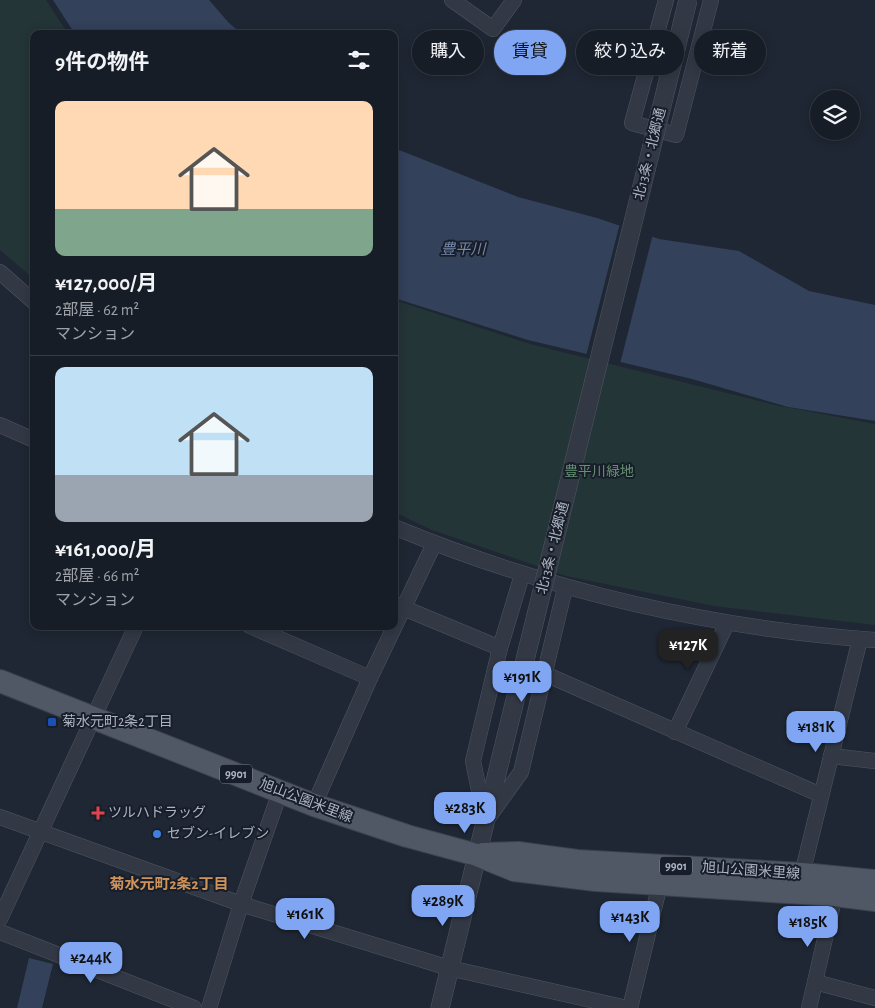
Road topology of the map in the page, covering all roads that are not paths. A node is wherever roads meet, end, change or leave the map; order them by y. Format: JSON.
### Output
{"nodes":[{"id":1,"x":452,"y":0,"type":"edge"},
{"id":2,"x":514,"y":0,"type":"edge"},
{"id":3,"x":666,"y":0,"type":"edge"},
{"id":4,"x":688,"y":0,"type":"edge"},
{"id":5,"x":711,"y":0,"type":"edge"},
{"id":6,"x":0,"y":272,"type":"edge"},
{"id":7,"x":30,"y":298,"type":"edge"},
{"id":8,"x":0,"y":424,"type":"edge"},
{"id":9,"x":30,"y":438,"type":"edge"},
{"id":10,"x":398,"y":529,"type":"edge"},
{"id":11,"x":434,"y":544,"type":"junction"},
{"id":12,"x":522,"y":575,"type":"junction"},
{"id":13,"x":565,"y":588,"type":"junction"},
{"id":14,"x":399,"y":607,"type":"edge"},
{"id":15,"x":728,"y":623,"type":"junction"},
{"id":16,"x":134,"y":630,"type":"edge"},
{"id":17,"x":259,"y":630,"type":"edge"},
{"id":18,"x":390,"y":630,"type":"edge"},
{"id":19,"x":868,"y":640,"type":"edge"},
{"id":20,"x":500,"y":648,"type":"junction"},
{"id":21,"x":545,"y":674,"type":"junction"},
{"id":22,"x":370,"y":678,"type":"junction"},
{"id":23,"x":0,"y":681,"type":"edge"},
{"id":24,"x":94,"y":718,"type":"junction"},
{"id":25,"x":675,"y":732,"type":"junction"},
{"id":26,"x":831,"y":756,"type":"junction"},
{"id":27,"x":875,"y":761,"type":"edge"},
{"id":28,"x":280,"y":792,"type":"junction"},
{"id":29,"x":821,"y":795,"type":"junction"},
{"id":30,"x":314,"y":805,"type":"junction"},
{"id":31,"x":0,"y":817,"type":"edge"},
{"id":32,"x":486,"y":821,"type":"junction"},
{"id":33,"x":40,"y":832,"type":"junction"},
{"id":34,"x":477,"y":854,"type":"junction"},
{"id":35,"x":802,"y":874,"type":"junction"},
{"id":36,"x":875,"y":881,"type":"edge"},
{"id":37,"x":660,"y":884,"type":"junction"},
{"id":38,"x":835,"y":896,"type":"junction"},
{"id":39,"x":875,"y":900,"type":"edge"},
{"id":40,"x":241,"y":904,"type":"junction"},
{"id":41,"x":0,"y":918,"type":"edge"},
{"id":42,"x":0,"y":932,"type":"edge"},
{"id":43,"x":450,"y":968,"type":"junction"},
{"id":44,"x":815,"y":982,"type":"junction"},
{"id":45,"x":875,"y":998,"type":"edge"},
{"id":46,"x":194,"y":1008,"type":"edge"},
{"id":47,"x":209,"y":1008,"type":"edge"},
{"id":48,"x":440,"y":1008,"type":"edge"},
{"id":49,"x":629,"y":1008,"type":"edge"},
{"id":50,"x":810,"y":1008,"type":"edge"}],
"edges":[{"from":1,"to":2,"type":"street"},
{"from":3,"to":5,"type":"street"},
{"from":4,"to":32,"type":"street","name":"北13条・北郷通","bridge":true},
{"from":6,"to":7,"type":"street"},
{"from":8,"to":9,"type":"street"},
{"from":10,"to":11,"type":"street"},
{"from":11,"to":12,"type":"street"},
{"from":11,"to":14,"type":"street"},
{"from":12,"to":13,"type":"street"},
{"from":12,"to":20,"type":"street"},
{"from":13,"to":15,"type":"street"},
{"from":13,"to":21,"type":"street"},
{"from":14,"to":20,"type":"street"},
{"from":15,"to":19,"type":"street"},
{"from":15,"to":25,"type":"street"},
{"from":16,"to":24,"type":"street"},
{"from":17,"to":22,"type":"street"},
{"from":18,"to":22,"type":"street"},
{"from":19,"to":26,"type":"street"},
{"from":20,"to":32,"type":"street"},
{"from":21,"to":25,"type":"street"},
{"from":21,"to":32,"type":"street"},
{"from":22,"to":30,"type":"street"},
{"from":23,"to":24,"type":"main road","name":"旭山公園米里線","number":"9901"},
{"from":24,"to":28,"type":"main road","name":"旭山公園米里線","number":"9901"},
{"from":24,"to":33,"type":"street"},
{"from":25,"to":29,"type":"street"},
{"from":26,"to":27,"type":"street"},
{"from":26,"to":29,"type":"street"},
{"from":28,"to":30,"type":"main road","name":"旭山公園米里線","number":"9901"},
{"from":28,"to":40,"type":"street"},
{"from":29,"to":35,"type":"street"},
{"from":30,"to":34,"type":"main road","name":"旭山公園米里線","number":"9901"},
{"from":31,"to":33,"type":"street"},
{"from":32,"to":34,"type":"street","name":"北13条・北郷通"},
{"from":33,"to":40,"type":"street"},
{"from":33,"to":41,"type":"street"},
{"from":34,"to":35,"type":"main road","name":"旭山公園米里線","number":"9901"},
{"from":34,"to":37,"type":"main road","name":"旭山公園米里線","number":"9901"},
{"from":34,"to":43,"type":"street","name":"北13条・北郷通"},
{"from":35,"to":36,"type":"main road","name":"旭山公園米里線","number":"9901"},
{"from":37,"to":38,"type":"main road","name":"旭山公園米里線","number":"9901"},
{"from":37,"to":49,"type":"street"},
{"from":38,"to":39,"type":"main road","name":"旭山公園米里線","number":"9901"},
{"from":38,"to":44,"type":"street"},
{"from":40,"to":43,"type":"street"},
{"from":40,"to":47,"type":"street"},
{"from":42,"to":46,"type":"street"},
{"from":43,"to":48,"type":"street","name":"北13条・北郷通"},
{"from":43,"to":49,"type":"street"},
{"from":44,"to":45,"type":"street"},
{"from":44,"to":50,"type":"street"}]}
